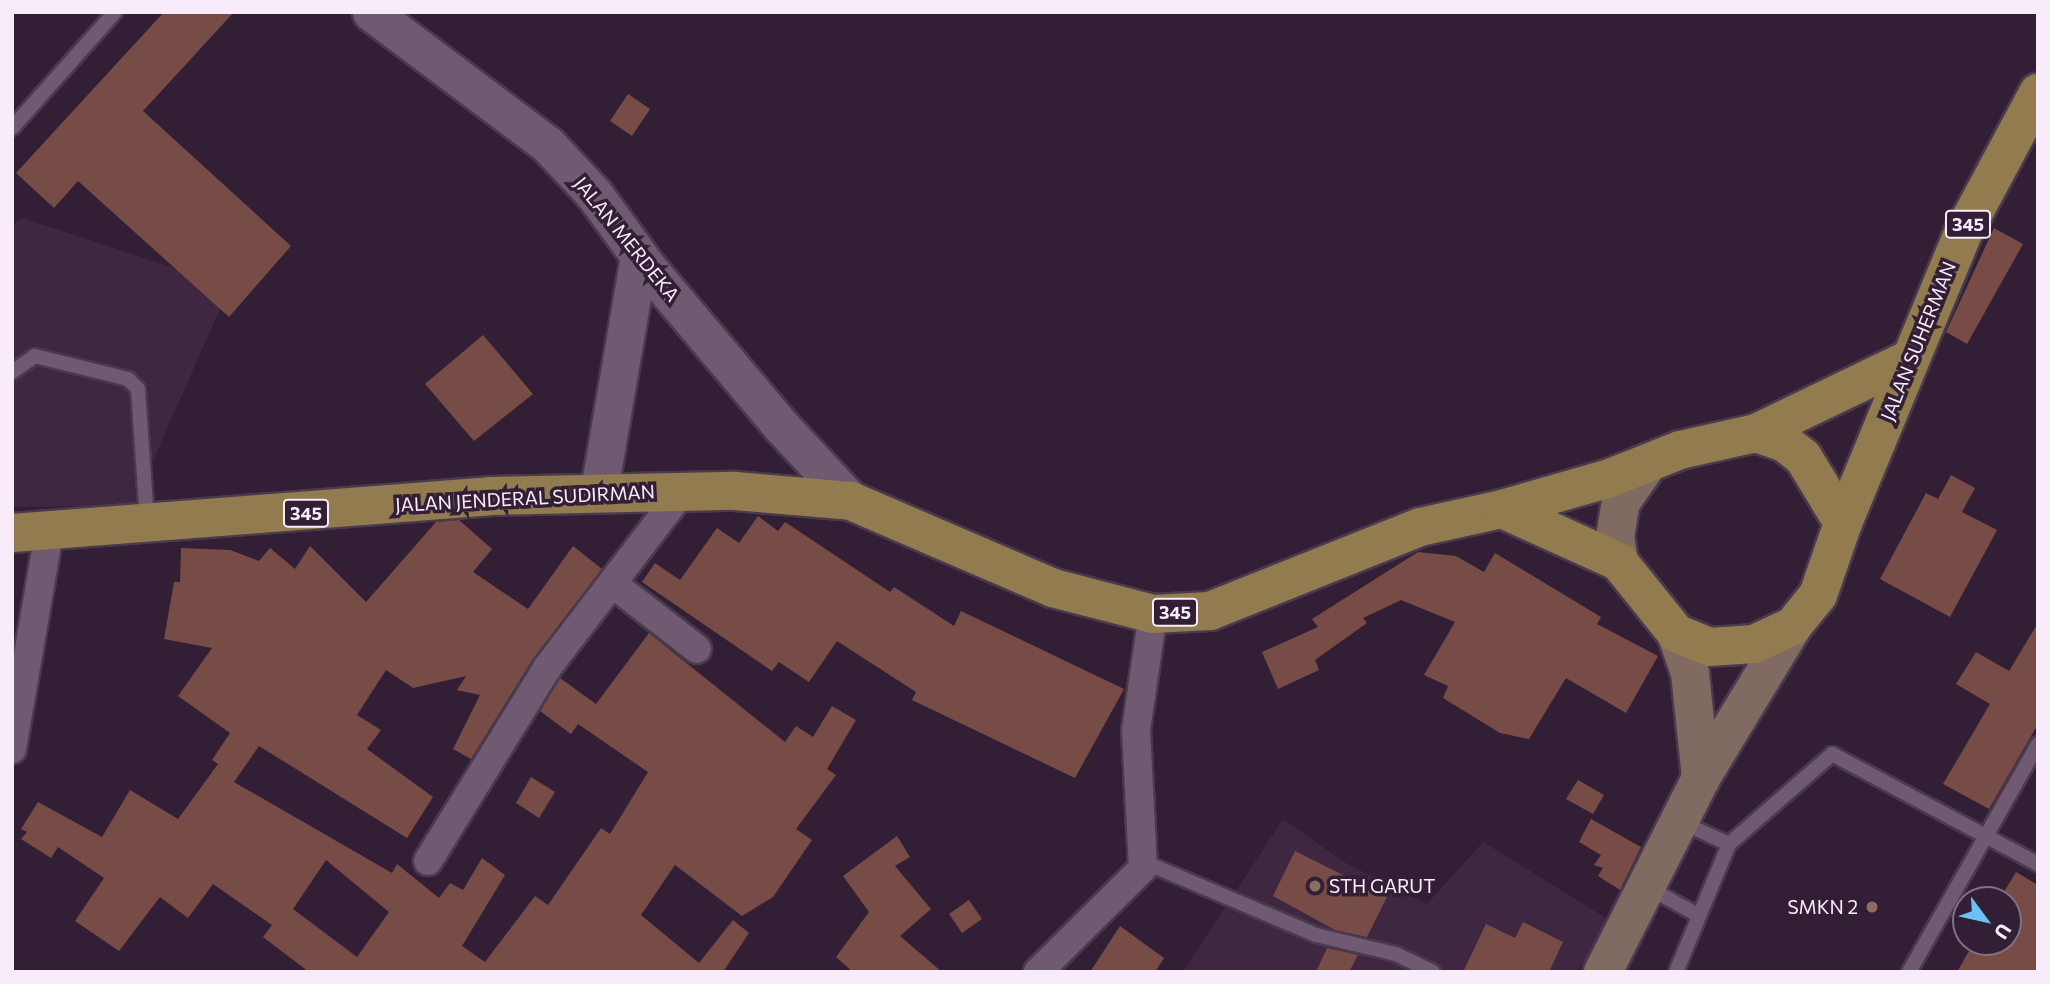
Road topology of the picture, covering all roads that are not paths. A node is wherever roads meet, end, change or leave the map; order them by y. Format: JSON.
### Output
{"nodes":[{"id":1,"x":115,"y":12,"type":"edge"},
{"id":2,"x":371,"y":12,"type":"edge"},
{"id":3,"x":2038,"y":93,"type":"edge"},
{"id":4,"x":12,"y":128,"type":"edge"},
{"id":5,"x":639,"y":256,"type":"junction"},
{"id":6,"x":1909,"y":359,"type":"junction"},
{"id":7,"x":12,"y":372,"type":"edge"},
{"id":8,"x":1756,"y":433,"type":"junction"},
{"id":9,"x":1647,"y":465,"type":"junction"},
{"id":10,"x":599,"y":490,"type":"junction"},
{"id":11,"x":683,"y":490,"type":"junction"},
{"id":12,"x":851,"y":501,"type":"junction"},
{"id":13,"x":1502,"y":509,"type":"junction"},
{"id":14,"x":147,"y":521,"type":"junction"},
{"id":15,"x":1843,"y":523,"type":"junction"},
{"id":16,"x":30,"y":532,"type":"edge"},
{"id":17,"x":1619,"y":562,"type":"junction"},
{"id":18,"x":613,"y":584,"type":"junction"},
{"id":19,"x":1153,"y":614,"type":"junction"},
{"id":20,"x":1793,"y":626,"type":"junction"},
{"id":21,"x":1676,"y":634,"type":"junction"},
{"id":22,"x":697,"y":649,"type":"dead end"},
{"id":23,"x":2038,"y":744,"type":"edge"},
{"id":24,"x":12,"y":749,"type":"edge"},
{"id":25,"x":1701,"y":778,"type":"junction"},
{"id":26,"x":1679,"y":821,"type":"junction"},
{"id":27,"x":1986,"y":835,"type":"junction"},
{"id":28,"x":1729,"y":845,"type":"junction"},
{"id":29,"x":428,"y":861,"type":"dead end"},
{"id":30,"x":1144,"y":862,"type":"junction"},
{"id":31,"x":2038,"y":864,"type":"edge"},
{"id":32,"x":1646,"y":886,"type":"junction"},
{"id":33,"x":1696,"y":914,"type":"junction"},
{"id":34,"x":1038,"y":972,"type":"edge"},
{"id":35,"x":1433,"y":972,"type":"edge"},
{"id":36,"x":1603,"y":972,"type":"edge"},
{"id":37,"x":1676,"y":972,"type":"edge"},
{"id":38,"x":1909,"y":972,"type":"edge"}],
"edges":[{"from":1,"to":4,"type":"lane"},
{"from":2,"to":5,"type":"street","name":"JALAN MERDEKA"},
{"from":3,"to":6,"type":"main road","name":"JALAN SUHERMAN","number":"345"},
{"from":5,"to":10,"type":"street"},
{"from":5,"to":12,"type":"street","name":"JALAN MERDEKA"},
{"from":6,"to":8,"type":"main road","number":"345"},
{"from":6,"to":15,"type":"main road","name":"JALAN SUHERMAN"},
{"from":7,"to":14,"type":"lane"},
{"from":8,"to":9,"type":"main road","number":"345"},
{"from":8,"to":15,"type":"main road"},
{"from":9,"to":13,"type":"main road","name":"JALAN JENDERAL SUDIRMAN","number":"345"},
{"from":9,"to":17,"type":"main road"},
{"from":10,"to":11,"type":"main road","name":"JALAN JENDERAL SUDIRMAN","number":"345"},
{"from":10,"to":14,"type":"main road","name":"JALAN JENDERAL SUDIRMAN","number":"345"},
{"from":11,"to":12,"type":"main road","name":"JALAN JENDERAL SUDIRMAN","number":"345"},
{"from":11,"to":18,"type":"street"},
{"from":12,"to":19,"type":"main road","name":"JALAN JENDERAL SUDIRMAN","number":"345"},
{"from":13,"to":17,"type":"main road"},
{"from":13,"to":19,"type":"main road","name":"JALAN JENDERAL SUDIRMAN","number":"345"},
{"from":14,"to":16,"type":"main road","name":"JALAN JENDERAL SUDIRMAN","number":"345"},
{"from":15,"to":20,"type":"main road"},
{"from":16,"to":24,"type":"street"},
{"from":17,"to":21,"type":"main road"},
{"from":18,"to":22,"type":"street"},
{"from":18,"to":29,"type":"street"},
{"from":19,"to":30,"type":"street"},
{"from":20,"to":21,"type":"main road"},
{"from":20,"to":25,"type":"main road"},
{"from":21,"to":25,"type":"main road"},
{"from":23,"to":27,"type":"lane"},
{"from":25,"to":26,"type":"main road"},
{"from":26,"to":28,"type":"lane"},
{"from":26,"to":32,"type":"main road"},
{"from":27,"to":28,"type":"lane"},
{"from":27,"to":31,"type":"lane"},
{"from":27,"to":38,"type":"lane"},
{"from":28,"to":33,"type":"lane"},
{"from":30,"to":34,"type":"street"},
{"from":30,"to":35,"type":"lane"},
{"from":32,"to":33,"type":"lane"},
{"from":32,"to":36,"type":"main road"},
{"from":33,"to":37,"type":"lane"}]}
